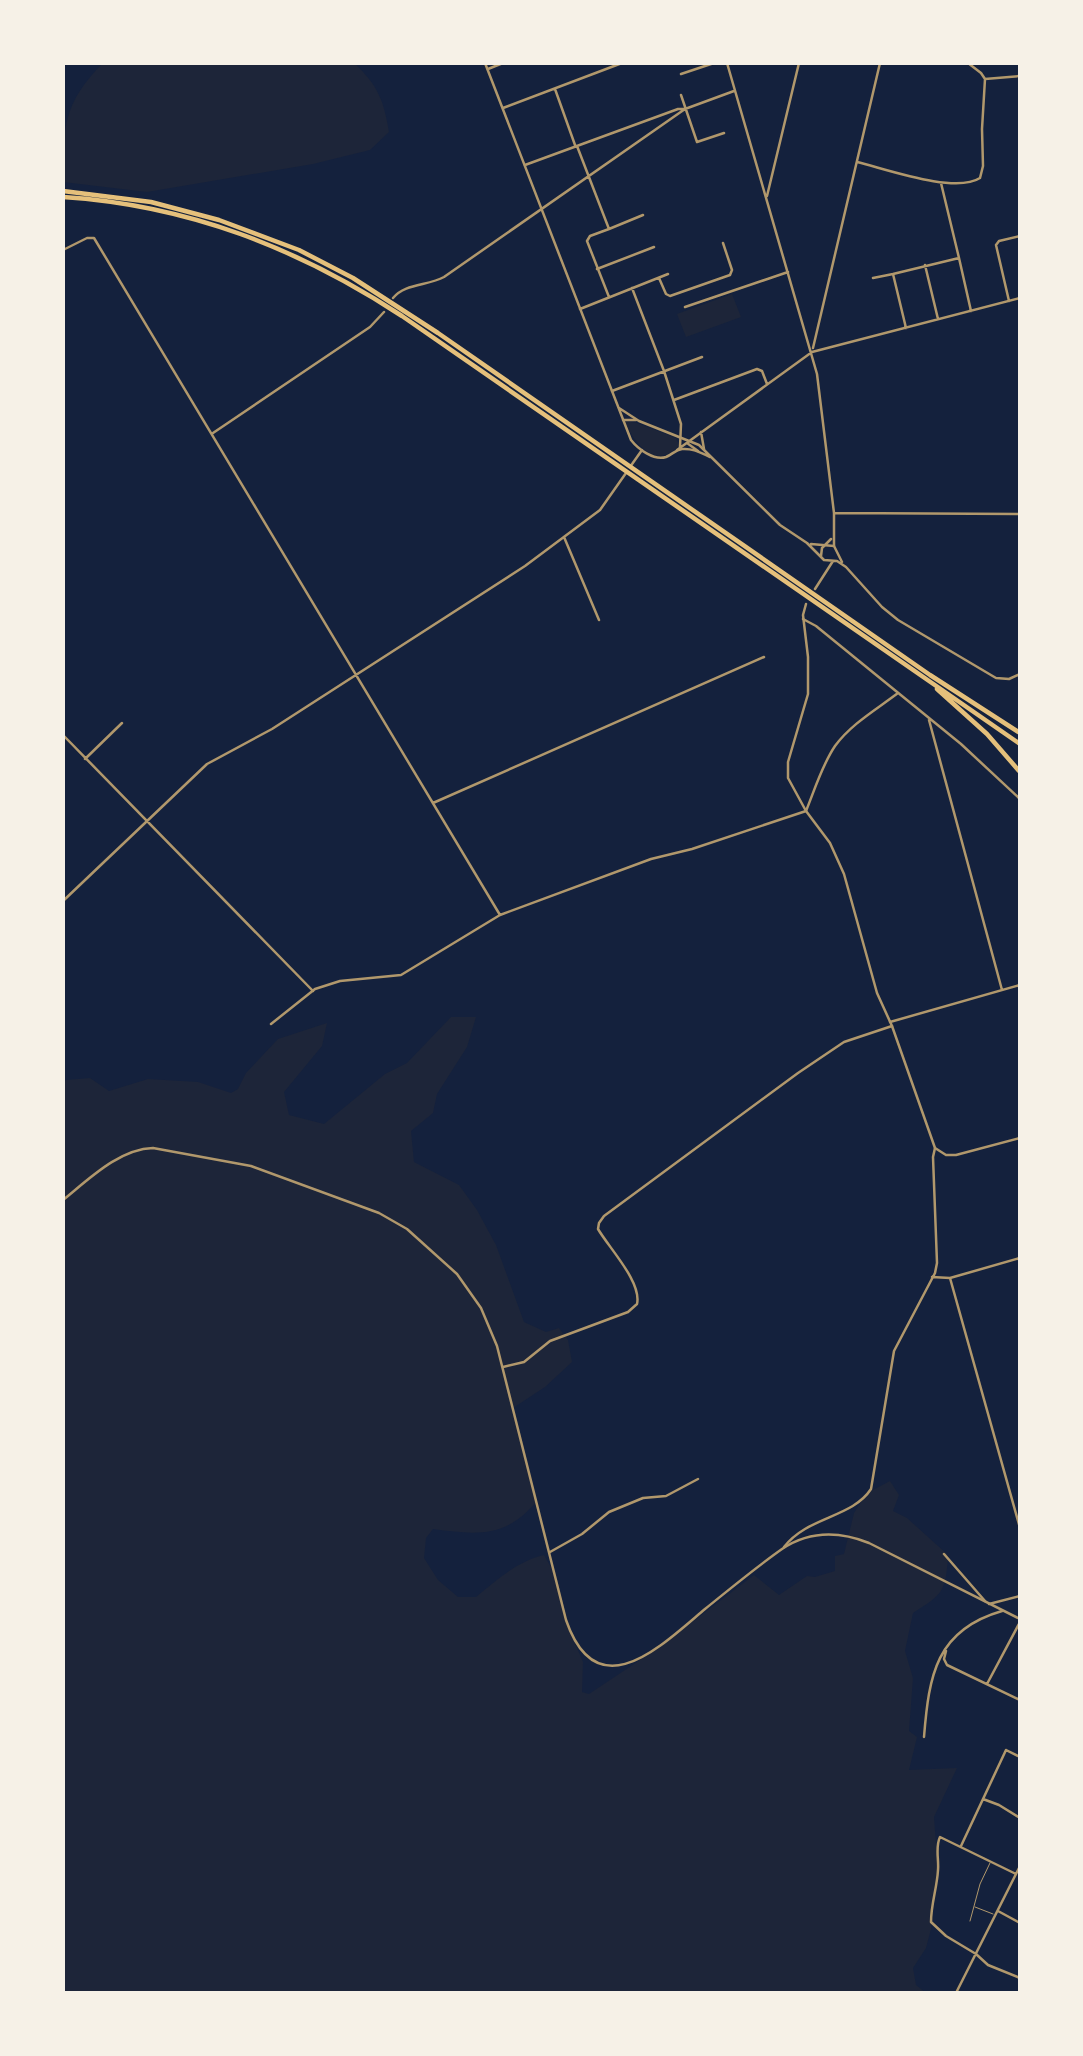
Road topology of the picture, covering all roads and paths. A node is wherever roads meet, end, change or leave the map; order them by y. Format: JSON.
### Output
{"nodes":[{"id":1,"x":485,"y":63,"type":"edge"},
{"id":2,"x":503,"y":63,"type":"edge"},
{"id":3,"x":622,"y":63,"type":"edge"},
{"id":4,"x":713,"y":63,"type":"edge"},
{"id":5,"x":727,"y":63,"type":"edge"},
{"id":6,"x":799,"y":63,"type":"edge"},
{"id":7,"x":880,"y":63,"type":"edge"},
{"id":8,"x":968,"y":63,"type":"edge"},
{"id":9,"x":488,"y":69,"type":"junction"},
{"id":10,"x":681,"y":74,"type":"dead end"},
{"id":11,"x":1020,"y":76,"type":"edge"},
{"id":12,"x":985,"y":79,"type":"junction"},
{"id":13,"x":555,"y":89,"type":"junction"},
{"id":14,"x":735,"y":90,"type":"junction"},
{"id":15,"x":681,"y":95,"type":"dead end"},
{"id":16,"x":503,"y":108,"type":"junction"},
{"id":17,"x":685,"y":109,"type":"junction"},
{"id":18,"x":724,"y":133,"type":"dead end"},
{"id":19,"x":576,"y":146,"type":"junction"},
{"id":20,"x":856,"y":162,"type":"junction"},
{"id":21,"x":525,"y":165,"type":"junction"},
{"id":22,"x":589,"y":177,"type":"junction"},
{"id":23,"x":941,"y":183,"type":"junction"},
{"id":24,"x":63,"y":191,"type":"edge"},
{"id":25,"x":766,"y":196,"type":"junction"},
{"id":26,"x":63,"y":197,"type":"edge"},
{"id":27,"x":542,"y":209,"type":"junction"},
{"id":28,"x":643,"y":215,"type":"dead end"},
{"id":29,"x":609,"y":229,"type":"junction"},
{"id":30,"x":1020,"y":236,"type":"edge"},
{"id":31,"x":723,"y":243,"type":"dead end"},
{"id":32,"x":654,"y":247,"type":"dead end"},
{"id":33,"x":65,"y":249,"type":"dead end"},
{"id":34,"x":959,"y":258,"type":"junction"},
{"id":35,"x":925,"y":265,"type":"junction"},
{"id":36,"x":597,"y":269,"type":"junction"},
{"id":37,"x":788,"y":272,"type":"junction"},
{"id":38,"x":668,"y":274,"type":"dead end"},
{"id":39,"x":892,"y":274,"type":"junction"},
{"id":40,"x":659,"y":278,"type":"junction"},
{"id":41,"x":873,"y":278,"type":"dead end"},
{"id":42,"x":632,"y":288,"type":"junction"},
{"id":43,"x":609,"y":297,"type":"junction"},
{"id":44,"x":393,"y":298,"type":"dead end"},
{"id":45,"x":1020,"y":299,"type":"edge"},
{"id":46,"x":1009,"y":301,"type":"junction"},
{"id":47,"x":685,"y":307,"type":"dead end"},
{"id":48,"x":580,"y":309,"type":"junction"},
{"id":49,"x":971,"y":311,"type":"junction"},
{"id":50,"x":384,"y":312,"type":"dead end"},
{"id":51,"x":939,"y":319,"type":"junction"},
{"id":52,"x":906,"y":328,"type":"junction"},
{"id":53,"x":812,"y":352,"type":"junction"},
{"id":54,"x":702,"y":357,"type":"dead end"},
{"id":55,"x":664,"y":371,"type":"junction"},
{"id":56,"x":767,"y":384,"type":"junction"},
{"id":57,"x":612,"y":391,"type":"junction"},
{"id":58,"x":674,"y":400,"type":"junction"},
{"id":59,"x":617,"y":405,"type":"junction"},
{"id":60,"x":623,"y":420,"type":"junction"},
{"id":61,"x":639,"y":421,"type":"junction"},
{"id":62,"x":701,"y":432,"type":"junction"},
{"id":63,"x":212,"y":434,"type":"junction"},
{"id":64,"x":681,"y":437,"type":"junction"},
{"id":65,"x":689,"y":441,"type":"junction"},
{"id":66,"x":678,"y":449,"type":"junction"},
{"id":67,"x":704,"y":449,"type":"junction"},
{"id":68,"x":642,"y":450,"type":"junction"},
{"id":69,"x":700,"y":453,"type":"junction"},
{"id":70,"x":710,"y":457,"type":"junction"},
{"id":71,"x":834,"y":513,"type":"junction"},
{"id":72,"x":1020,"y":514,"type":"edge"},
{"id":73,"x":832,"y":536,"type":"junction"},
{"id":74,"x":564,"y":537,"type":"junction"},
{"id":75,"x":807,"y":543,"type":"junction"},
{"id":76,"x":826,"y":546,"type":"junction"},
{"id":77,"x":834,"y":546,"type":"junction"},
{"id":78,"x":838,"y":555,"type":"junction"},
{"id":79,"x":823,"y":559,"type":"junction"},
{"id":80,"x":833,"y":561,"type":"junction"},
{"id":81,"x":846,"y":567,"type":"junction"},
{"id":82,"x":825,"y":573,"type":"junction"},
{"id":83,"x":816,"y":589,"type":"dead end"},
{"id":84,"x":806,"y":604,"type":"dead end"},
{"id":85,"x":803,"y":619,"type":"junction"},
{"id":86,"x":599,"y":620,"type":"dead end"},
{"id":87,"x":764,"y":657,"type":"dead end"},
{"id":88,"x":357,"y":674,"type":"junction"},
{"id":89,"x":1020,"y":674,"type":"edge"},
{"id":90,"x":929,"y":681,"type":"junction"},
{"id":91,"x":898,"y":693,"type":"junction"},
{"id":92,"x":929,"y":719,"type":"junction"},
{"id":93,"x":122,"y":723,"type":"dead end"},
{"id":94,"x":1020,"y":732,"type":"edge"},
{"id":95,"x":63,"y":735,"type":"edge"},
{"id":96,"x":1020,"y":744,"type":"edge"},
{"id":97,"x":85,"y":759,"type":"junction"},
{"id":98,"x":1020,"y":772,"type":"edge"},
{"id":99,"x":1020,"y":799,"type":"edge"},
{"id":100,"x":433,"y":803,"type":"junction"},
{"id":101,"x":806,"y":811,"type":"junction"},
{"id":102,"x":146,"y":822,"type":"junction"},
{"id":103,"x":63,"y":901,"type":"edge"},
{"id":104,"x":500,"y":915,"type":"junction"},
{"id":105,"x":1020,"y":985,"type":"edge"},
{"id":106,"x":1002,"y":990,"type":"junction"},
{"id":107,"x":313,"y":991,"type":"junction"},
{"id":108,"x":271,"y":1024,"type":"dead end"},
{"id":109,"x":891,"y":1024,"type":"junction"},
{"id":110,"x":1020,"y":1138,"type":"edge"},
{"id":111,"x":935,"y":1147,"type":"junction"},
{"id":112,"x":63,"y":1200,"type":"edge"},
{"id":113,"x":1020,"y":1258,"type":"edge"},
{"id":114,"x":932,"y":1277,"type":"junction"},
{"id":115,"x":950,"y":1278,"type":"junction"},
{"id":116,"x":503,"y":1367,"type":"junction"},
{"id":117,"x":698,"y":1479,"type":"dead end"},
{"id":118,"x":1020,"y":1528,"type":"edge"},
{"id":119,"x":784,"y":1547,"type":"junction"},
{"id":120,"x":550,"y":1552,"type":"junction"},
{"id":121,"x":944,"y":1555,"type":"dead end"},
{"id":122,"x":1020,"y":1596,"type":"edge"},
{"id":123,"x":988,"y":1605,"type":"junction"},
{"id":124,"x":1003,"y":1611,"type":"junction"},
{"id":125,"x":1020,"y":1621,"type":"edge"},
{"id":126,"x":947,"y":1647,"type":"junction"},
{"id":127,"x":987,"y":1684,"type":"junction"},
{"id":128,"x":1020,"y":1700,"type":"edge"},
{"id":129,"x":924,"y":1737,"type":"dead end"},
{"id":130,"x":1020,"y":1756,"type":"edge"},
{"id":131,"x":983,"y":1799,"type":"junction"},
{"id":132,"x":1020,"y":1818,"type":"edge"},
{"id":133,"x":961,"y":1846,"type":"junction"},
{"id":134,"x":991,"y":1861,"type":"junction"},
{"id":135,"x":1020,"y":1867,"type":"edge"},
{"id":136,"x":1016,"y":1874,"type":"junction"},
{"id":137,"x":974,"y":1907,"type":"junction"},
{"id":138,"x":997,"y":1913,"type":"junction"},
{"id":139,"x":970,"y":1921,"type":"dead end"},
{"id":140,"x":1020,"y":1923,"type":"edge"},
{"id":141,"x":976,"y":1954,"type":"junction"},
{"id":142,"x":1020,"y":1978,"type":"edge"},
{"id":143,"x":956,"y":1993,"type":"edge"}],
"edges":[{"from":1,"to":9,"type":"street"},
{"from":2,"to":9,"type":"street"},
{"from":3,"to":13,"type":"street"},
{"from":4,"to":10,"type":"street"},
{"from":5,"to":14,"type":"street"},
{"from":6,"to":25,"type":"street"},
{"from":7,"to":20,"type":"street"},
{"from":8,"to":12,"type":"street"},
{"from":9,"to":16,"type":"street"},
{"from":11,"to":12,"type":"street"},
{"from":12,"to":23,"type":"street"},
{"from":13,"to":16,"type":"street"},
{"from":13,"to":19,"type":"street"},
{"from":14,"to":17,"type":"street"},
{"from":14,"to":25,"type":"street"},
{"from":15,"to":17,"type":"street"},
{"from":16,"to":21,"type":"street"},
{"from":17,"to":18,"type":"street"},
{"from":17,"to":19,"type":"street"},
{"from":17,"to":22,"type":"street"},
{"from":19,"to":21,"type":"street"},
{"from":19,"to":22,"type":"street"},
{"from":20,"to":23,"type":"street"},
{"from":20,"to":53,"type":"street"},
{"from":21,"to":27,"type":"street"},
{"from":22,"to":27,"type":"street"},
{"from":22,"to":29,"type":"street"},
{"from":23,"to":34,"type":"street"},
{"from":24,"to":94,"type":"highway"},
{"from":25,"to":37,"type":"street"},
{"from":26,"to":90,"type":"highway"},
{"from":27,"to":44,"type":"street"},
{"from":27,"to":48,"type":"street"},
{"from":28,"to":29,"type":"street"},
{"from":29,"to":36,"type":"street"},
{"from":30,"to":46,"type":"street"},
{"from":31,"to":40,"type":"street"},
{"from":32,"to":36,"type":"street"},
{"from":33,"to":63,"type":"street"},
{"from":34,"to":35,"type":"street"},
{"from":34,"to":49,"type":"street"},
{"from":35,"to":39,"type":"street"},
{"from":35,"to":51,"type":"street"},
{"from":36,"to":43,"type":"street"},
{"from":37,"to":47,"type":"street"},
{"from":37,"to":53,"type":"street"},
{"from":38,"to":40,"type":"street"},
{"from":39,"to":41,"type":"street"},
{"from":39,"to":52,"type":"street"},
{"from":40,"to":42,"type":"street"},
{"from":42,"to":43,"type":"street"},
{"from":42,"to":55,"type":"street"},
{"from":43,"to":48,"type":"street"},
{"from":45,"to":46,"type":"street"},
{"from":46,"to":49,"type":"street"},
{"from":48,"to":57,"type":"street"},
{"from":49,"to":51,"type":"street"},
{"from":50,"to":63,"type":"street"},
{"from":51,"to":52,"type":"street"},
{"from":52,"to":53,"type":"street"},
{"from":53,"to":56,"type":"street"},
{"from":53,"to":71,"type":"street"},
{"from":54,"to":55,"type":"street"},
{"from":55,"to":57,"type":"street"},
{"from":55,"to":58,"type":"street"},
{"from":56,"to":58,"type":"street"},
{"from":56,"to":62,"type":"street"},
{"from":57,"to":59,"type":"street"},
{"from":58,"to":64,"type":"street"},
{"from":59,"to":60,"type":"street"},
{"from":59,"to":61,"type":"street"},
{"from":60,"to":61,"type":"street"},
{"from":60,"to":68,"type":"street"},
{"from":61,"to":64,"type":"street"},
{"from":62,"to":65,"type":"street"},
{"from":62,"to":67,"type":"street"},
{"from":63,"to":88,"type":"street"},
{"from":64,"to":65,"type":"street"},
{"from":64,"to":66,"type":"street"},
{"from":65,"to":66,"type":"street"},
{"from":65,"to":67,"type":"street"},
{"from":65,"to":69,"type":"street"},
{"from":66,"to":68,"type":"street"},
{"from":66,"to":69,"type":"street"},
{"from":67,"to":70,"type":"street"},
{"from":68,"to":74,"type":"street"},
{"from":69,"to":70,"type":"street"},
{"from":70,"to":75,"type":"street"},
{"from":71,"to":72,"type":"street"},
{"from":71,"to":73,"type":"street"},
{"from":73,"to":76,"type":"street"},
{"from":73,"to":77,"type":"street"},
{"from":74,"to":86,"type":"street"},
{"from":74,"to":88,"type":"street"},
{"from":75,"to":76,"type":"street"},
{"from":75,"to":79,"type":"street"},
{"from":76,"to":77,"type":"street"},
{"from":76,"to":79,"type":"street"},
{"from":77,"to":78,"type":"street"},
{"from":78,"to":80,"type":"street"},
{"from":78,"to":81,"type":"street"},
{"from":79,"to":80,"type":"street"},
{"from":79,"to":82,"type":"street"},
{"from":80,"to":81,"type":"street"},
{"from":80,"to":82,"type":"street"},
{"from":81,"to":89,"type":"street"},
{"from":82,"to":83,"type":"street"},
{"from":84,"to":85,"type":"street"},
{"from":85,"to":91,"type":"street"},
{"from":85,"to":101,"type":"street"},
{"from":87,"to":100,"type":"street"},
{"from":88,"to":100,"type":"street"},
{"from":88,"to":102,"type":"street"},
{"from":90,"to":96,"type":"highway"},
{"from":90,"to":98,"type":"highway"},
{"from":91,"to":92,"type":"street"},
{"from":91,"to":101,"type":"street"},
{"from":92,"to":99,"type":"street"},
{"from":92,"to":106,"type":"street"},
{"from":93,"to":97,"type":"street"},
{"from":95,"to":97,"type":"street"},
{"from":97,"to":102,"type":"street"},
{"from":100,"to":104,"type":"street"},
{"from":101,"to":104,"type":"street"},
{"from":101,"to":109,"type":"street"},
{"from":102,"to":103,"type":"street"},
{"from":102,"to":107,"type":"street"},
{"from":104,"to":107,"type":"street"},
{"from":105,"to":106,"type":"street"},
{"from":106,"to":109,"type":"street"},
{"from":107,"to":108,"type":"street"},
{"from":109,"to":111,"type":"street"},
{"from":109,"to":116,"type":"street"},
{"from":110,"to":111,"type":"street"},
{"from":111,"to":114,"type":"street"},
{"from":112,"to":116,"type":"street"},
{"from":113,"to":115,"type":"street"},
{"from":114,"to":115,"type":"street"},
{"from":114,"to":119,"type":"street"},
{"from":115,"to":118,"type":"street"},
{"from":116,"to":120,"type":"street"},
{"from":117,"to":120,"type":"street"},
{"from":119,"to":120,"type":"street"},
{"from":119,"to":123,"type":"street"},
{"from":121,"to":123,"type":"street"},
{"from":122,"to":123,"type":"street"},
{"from":123,"to":124,"type":"street"},
{"from":124,"to":125,"type":"street"},
{"from":124,"to":126,"type":"street"},
{"from":125,"to":127,"type":"street"},
{"from":126,"to":127,"type":"street"},
{"from":126,"to":129,"type":"street"},
{"from":127,"to":128,"type":"street"},
{"from":130,"to":131,"type":"street"},
{"from":131,"to":132,"type":"street"},
{"from":131,"to":133,"type":"street"},
{"from":133,"to":134,"type":"street"},
{"from":133,"to":141,"type":"street"},
{"from":134,"to":136,"type":"street"},
{"from":134,"to":137,"type":"lane"},
{"from":135,"to":136,"type":"street"},
{"from":136,"to":138,"type":"street"},
{"from":137,"to":138,"type":"lane"},
{"from":137,"to":139,"type":"lane"},
{"from":138,"to":140,"type":"street"},
{"from":138,"to":141,"type":"street"},
{"from":141,"to":142,"type":"street"},
{"from":141,"to":143,"type":"street"}]}
